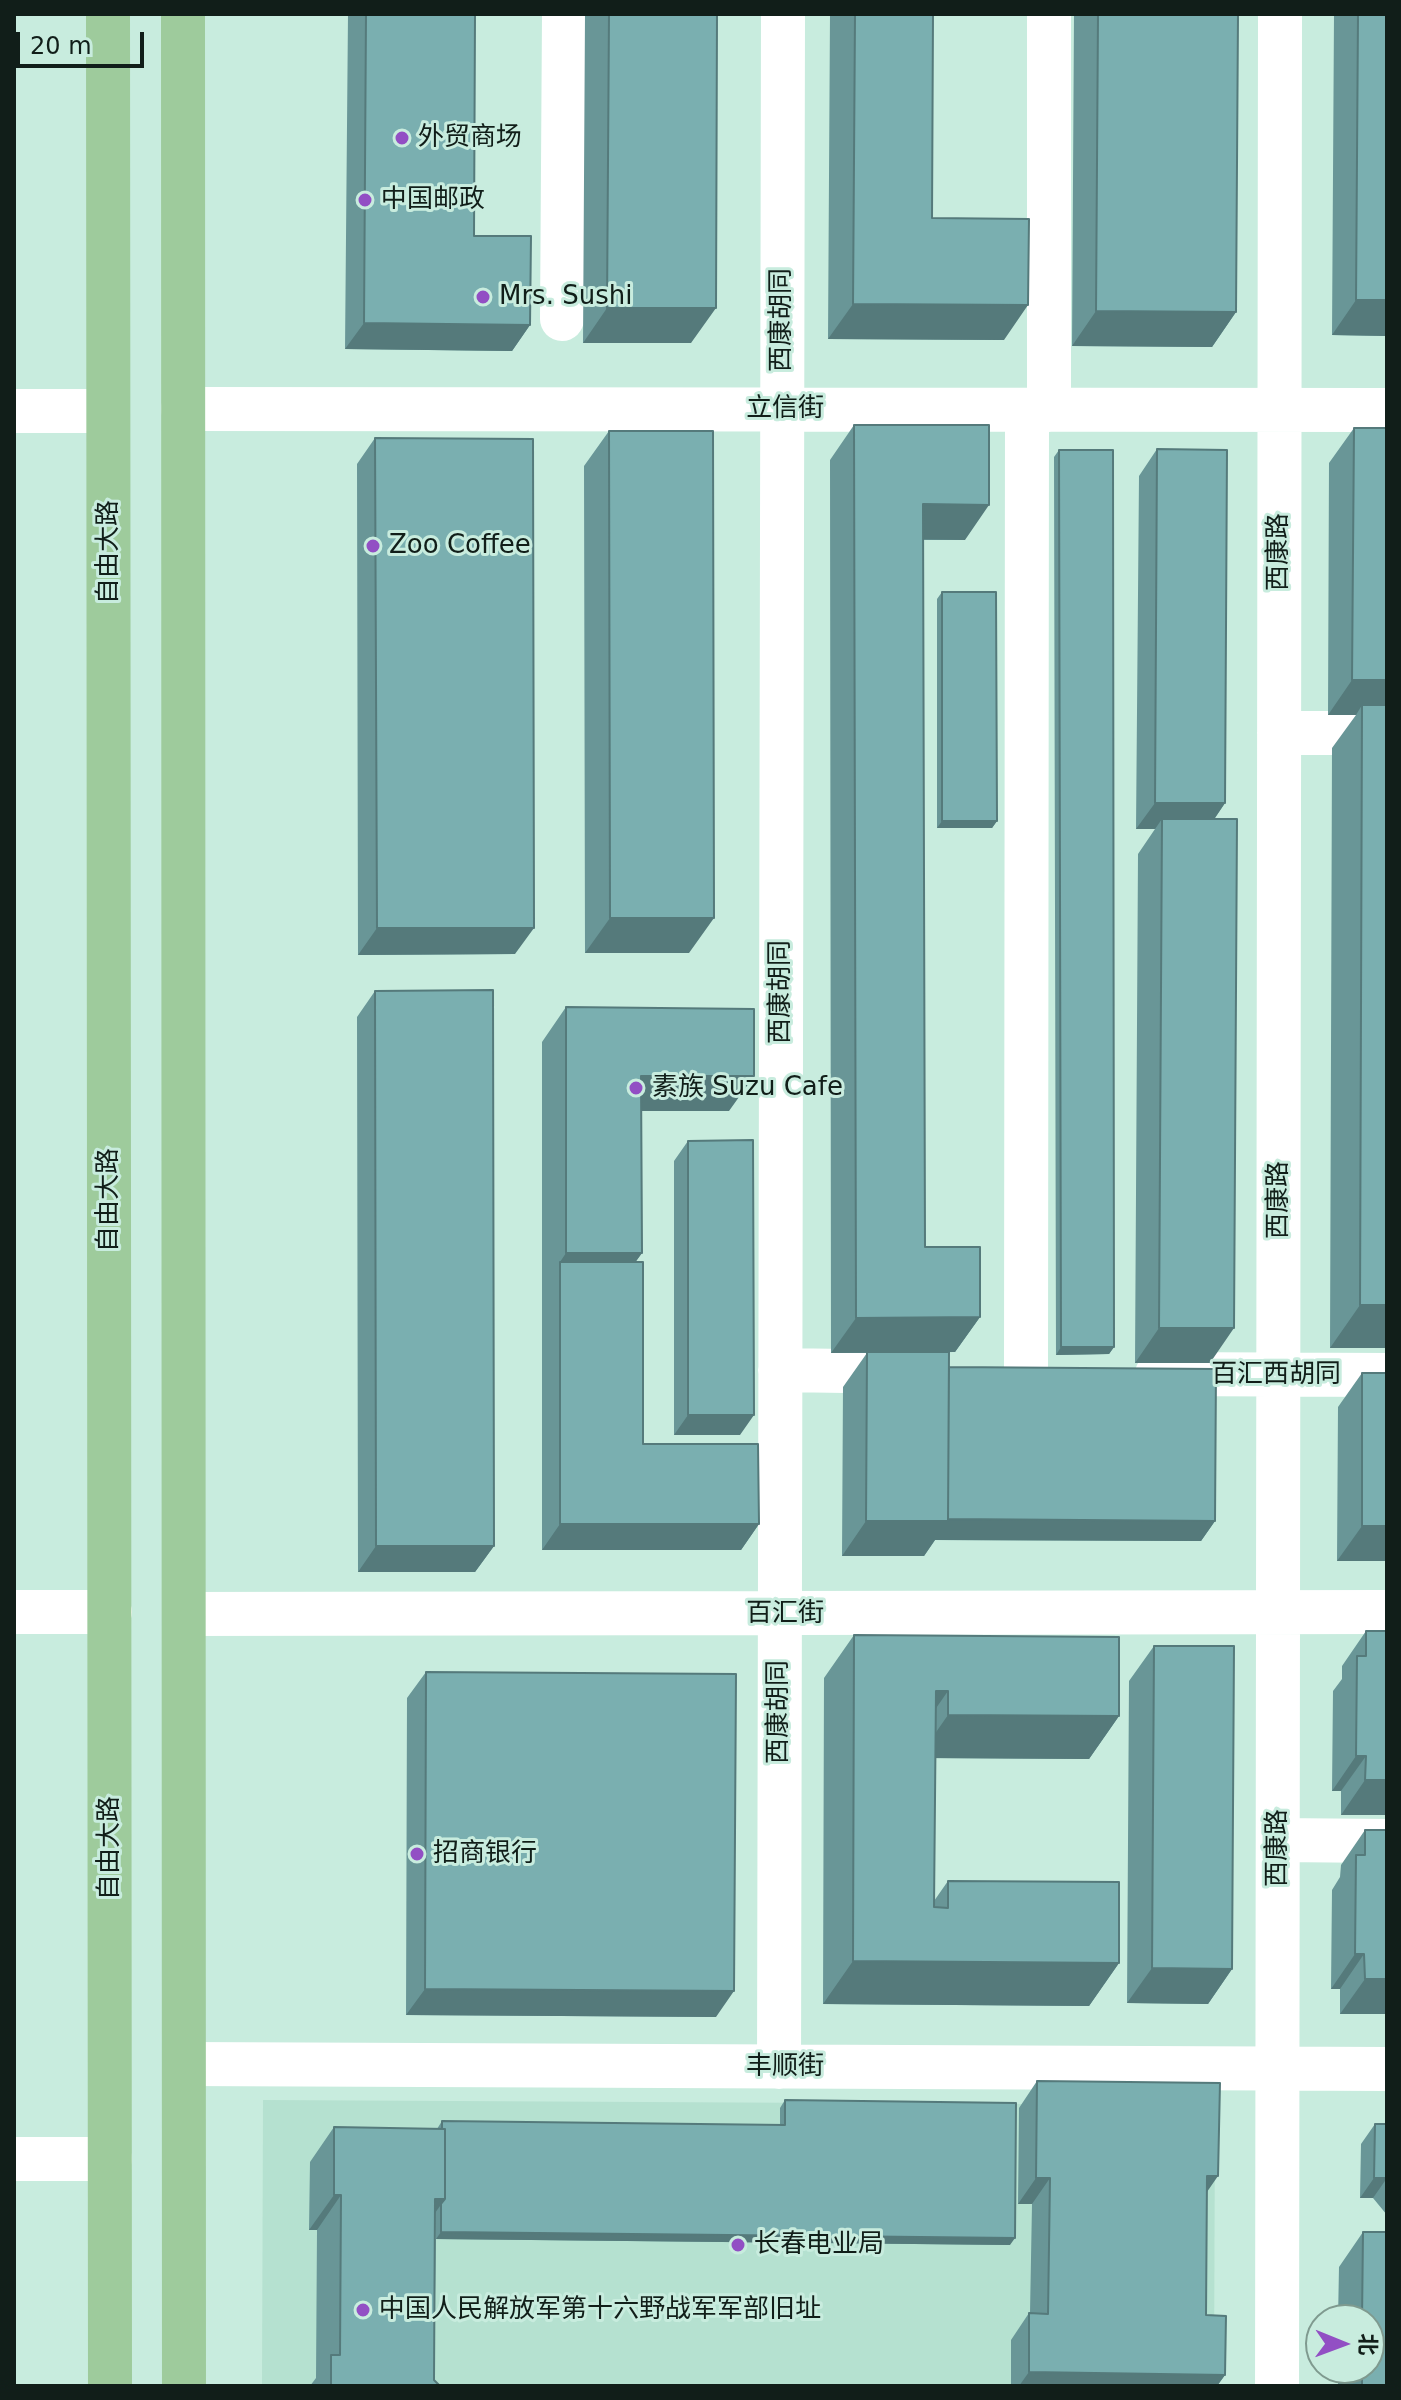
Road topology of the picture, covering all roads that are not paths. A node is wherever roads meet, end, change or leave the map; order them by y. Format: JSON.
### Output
{"nodes":[{"id":1,"x":108,"y":14,"type":"edge"},
{"id":2,"x":183,"y":14,"type":"edge"},
{"id":3,"x":564,"y":14,"type":"edge"},
{"id":4,"x":783,"y":14,"type":"edge"},
{"id":5,"x":1049,"y":14,"type":"edge"},
{"id":6,"x":1280,"y":14,"type":"edge"},
{"id":7,"x":562,"y":319,"type":"dead end"},
{"id":8,"x":183,"y":409,"type":"junction"},
{"id":9,"x":782,"y":409,"type":"junction"},
{"id":10,"x":1038,"y":410,"type":"junction"},
{"id":11,"x":1280,"y":410,"type":"junction"},
{"id":12,"x":1387,"y":410,"type":"edge"},
{"id":13,"x":14,"y":411,"type":"edge"},
{"id":14,"x":108,"y":411,"type":"junction"},
{"id":15,"x":1279,"y":733,"type":"junction"},
{"id":16,"x":1387,"y":733,"type":"edge"},
{"id":17,"x":780,"y":1370,"type":"junction"},
{"id":18,"x":1121,"y":1374,"type":"edge"},
{"id":19,"x":1279,"y":1375,"type":"junction"},
{"id":20,"x":1387,"y":1375,"type":"edge"},
{"id":21,"x":14,"y":1612,"type":"edge"},
{"id":22,"x":110,"y":1612,"type":"junction"},
{"id":23,"x":1387,"y":1612,"type":"edge"},
{"id":24,"x":1278,"y":1613,"type":"junction"},
{"id":25,"x":184,"y":1614,"type":"junction"},
{"id":26,"x":780,"y":1614,"type":"junction"},
{"id":27,"x":1278,"y":1840,"type":"junction"},
{"id":28,"x":1387,"y":1841,"type":"edge"},
{"id":29,"x":184,"y":2064,"type":"junction"},
{"id":30,"x":779,"y":2067,"type":"junction"},
{"id":31,"x":1277,"y":2069,"type":"junction"},
{"id":32,"x":1387,"y":2069,"type":"edge"},
{"id":33,"x":14,"y":2159,"type":"edge"},
{"id":34,"x":110,"y":2159,"type":"junction"},
{"id":35,"x":110,"y":2386,"type":"edge"},
{"id":36,"x":184,"y":2386,"type":"edge"},
{"id":37,"x":1277,"y":2386,"type":"edge"}],
"edges":[{"from":1,"to":14,"type":"main road","name":"自由大路"},
{"from":2,"to":8,"type":"main road"},
{"from":3,"to":7,"type":"street"},
{"from":4,"to":9,"type":"street","name":"西康胡同"},
{"from":5,"to":10,"type":"street"},
{"from":6,"to":11,"type":"street","name":"西康路"},
{"from":8,"to":9,"type":"street","name":"立信街"},
{"from":8,"to":25,"type":"main road"},
{"from":9,"to":10,"type":"street","name":"立信街"},
{"from":9,"to":17,"type":"street","name":"西康胡同"},
{"from":10,"to":11,"type":"street","name":"立信街"},
{"from":10,"to":17,"type":"street"},
{"from":11,"to":12,"type":"street","name":"立信街"},
{"from":11,"to":15,"type":"street","name":"西康路"},
{"from":13,"to":14,"type":"street"},
{"from":14,"to":22,"type":"main road","name":"自由大路"},
{"from":15,"to":16,"type":"street"},
{"from":15,"to":19,"type":"street","name":"西康路"},
{"from":17,"to":26,"type":"street","name":"西康胡同"},
{"from":18,"to":19,"type":"street","name":"百汇西胡同"},
{"from":19,"to":20,"type":"street","name":"百汇西胡同"},
{"from":19,"to":24,"type":"street","name":"西康路"},
{"from":21,"to":22,"type":"street"},
{"from":22,"to":34,"type":"main road","name":"自由大路"},
{"from":23,"to":24,"type":"street","name":"百汇街"},
{"from":24,"to":26,"type":"street","name":"百汇街"},
{"from":24,"to":27,"type":"street","name":"西康路"},
{"from":25,"to":26,"type":"street","name":"百汇街"},
{"from":25,"to":29,"type":"main road"},
{"from":26,"to":30,"type":"street","name":"西康胡同"},
{"from":27,"to":28,"type":"street"},
{"from":27,"to":31,"type":"street","name":"西康路"},
{"from":29,"to":30,"type":"street","name":"丰顺街"},
{"from":29,"to":36,"type":"main road"},
{"from":30,"to":31,"type":"street","name":"丰顺街"},
{"from":31,"to":32,"type":"street","name":"丰顺街"},
{"from":31,"to":37,"type":"street","name":"西康路"},
{"from":33,"to":34,"type":"street"},
{"from":34,"to":35,"type":"main road","name":"自由大路"}]}
